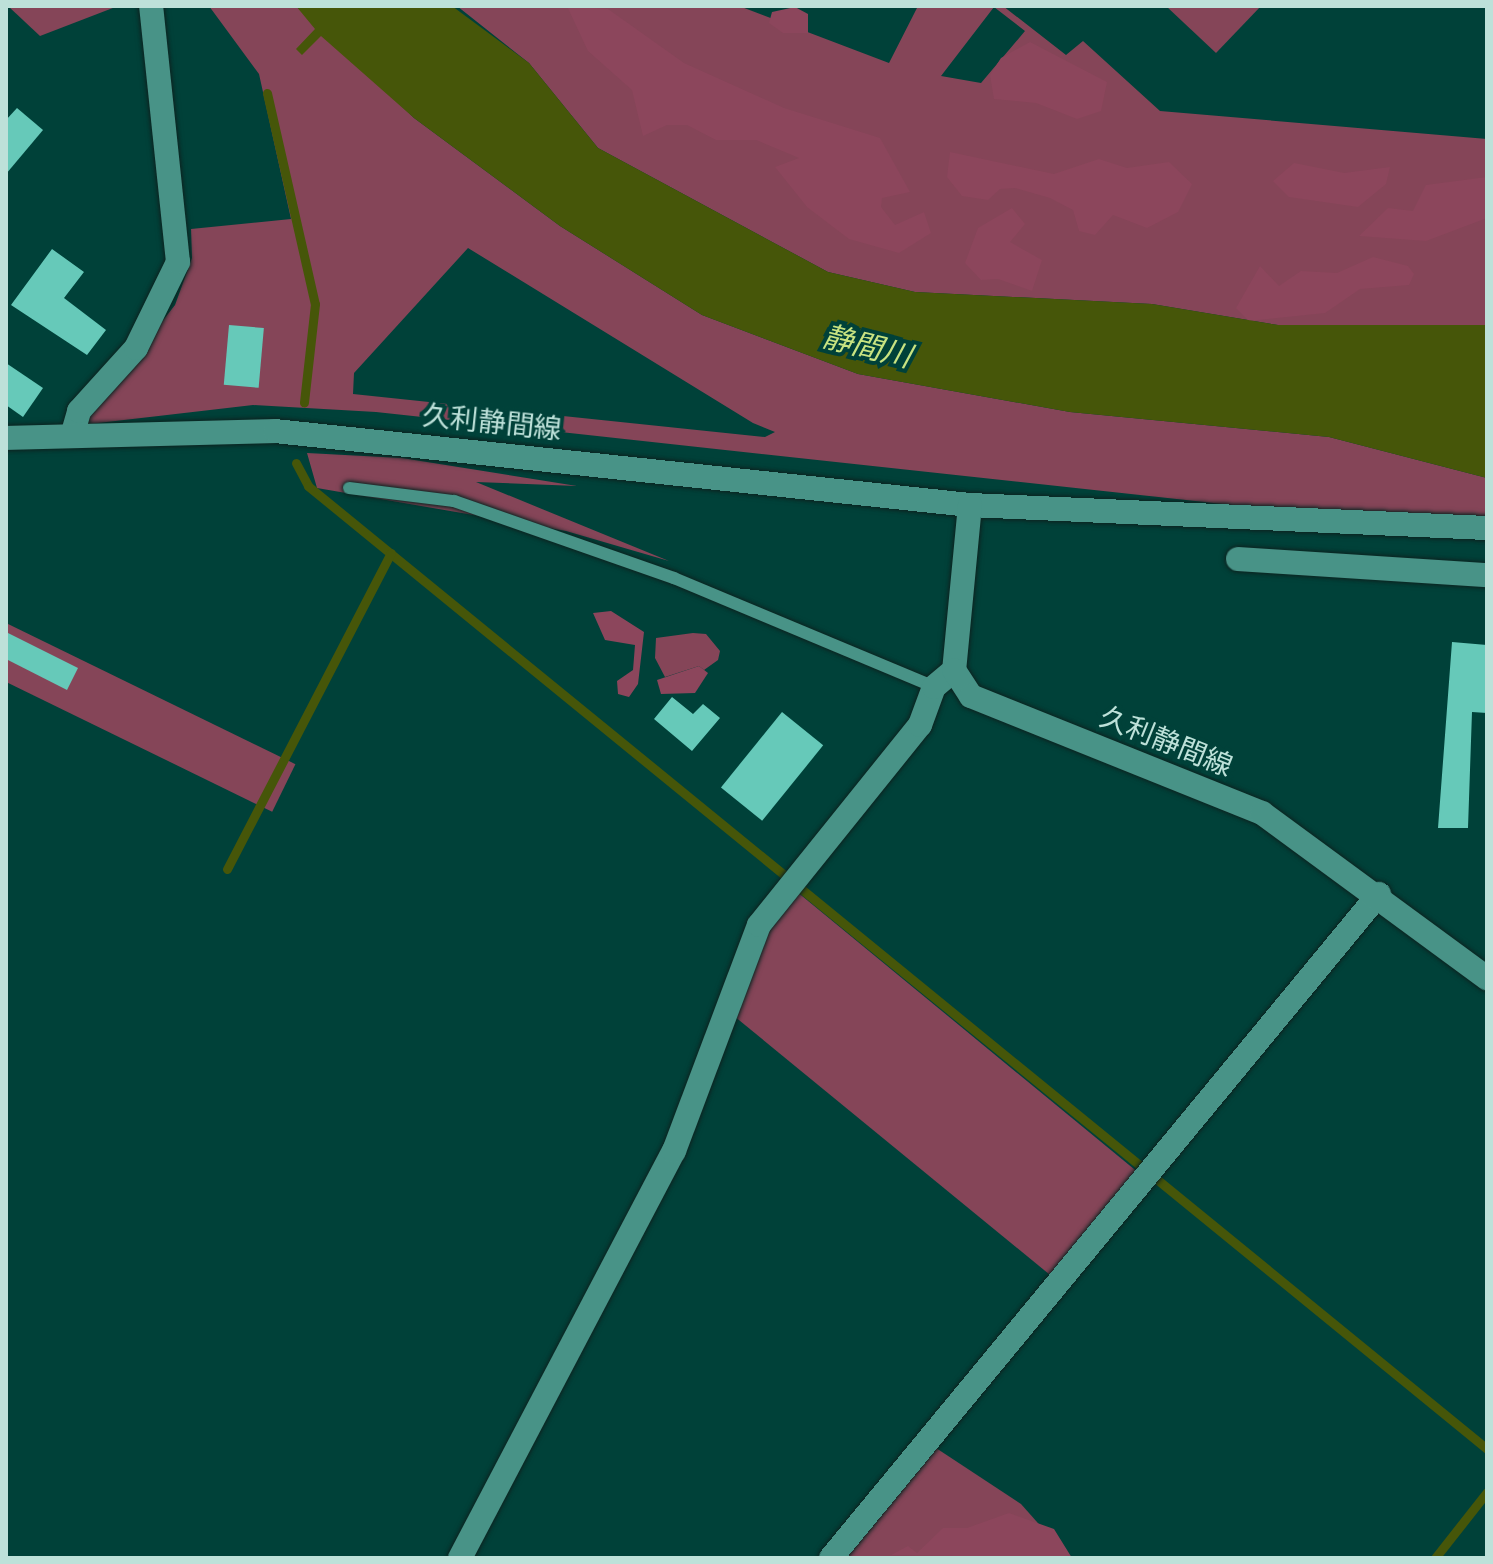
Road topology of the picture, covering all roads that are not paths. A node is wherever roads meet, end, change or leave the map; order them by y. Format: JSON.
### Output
{"nodes":[{"id":1,"x":151,"y":6,"type":"edge"},
{"id":2,"x":72,"y":436,"type":"junction"},
{"id":3,"x":6,"y":438,"type":"edge"},
{"id":4,"x":349,"y":488,"type":"dead end"},
{"id":5,"x":970,"y":505,"type":"junction"},
{"id":6,"x":1487,"y":528,"type":"edge"},
{"id":7,"x":1238,"y":559,"type":"dead end"},
{"id":8,"x":1487,"y":575,"type":"edge"},
{"id":9,"x":954,"y":670,"type":"junction"},
{"id":10,"x":934,"y":687,"type":"junction"},
{"id":11,"x":1379,"y":894,"type":"junction"},
{"id":12,"x":1487,"y":978,"type":"edge"},
{"id":13,"x":460,"y":1558,"type":"edge"},
{"id":14,"x":831,"y":1558,"type":"edge"}],
"edges":[{"from":1,"to":2,"type":"street"},
{"from":2,"to":3,"type":"street","name":"久利静間線"},
{"from":2,"to":5,"type":"street","name":"久利静間線"},
{"from":4,"to":10,"type":"lane"},
{"from":5,"to":6,"type":"street","name":"久利静間線"},
{"from":5,"to":9,"type":"street"},
{"from":7,"to":8,"type":"street"},
{"from":9,"to":10,"type":"street"},
{"from":9,"to":11,"type":"street","name":"久利静間線"},
{"from":10,"to":13,"type":"street"},
{"from":11,"to":12,"type":"street","name":"久利静間線"},
{"from":11,"to":14,"type":"street"}]}
